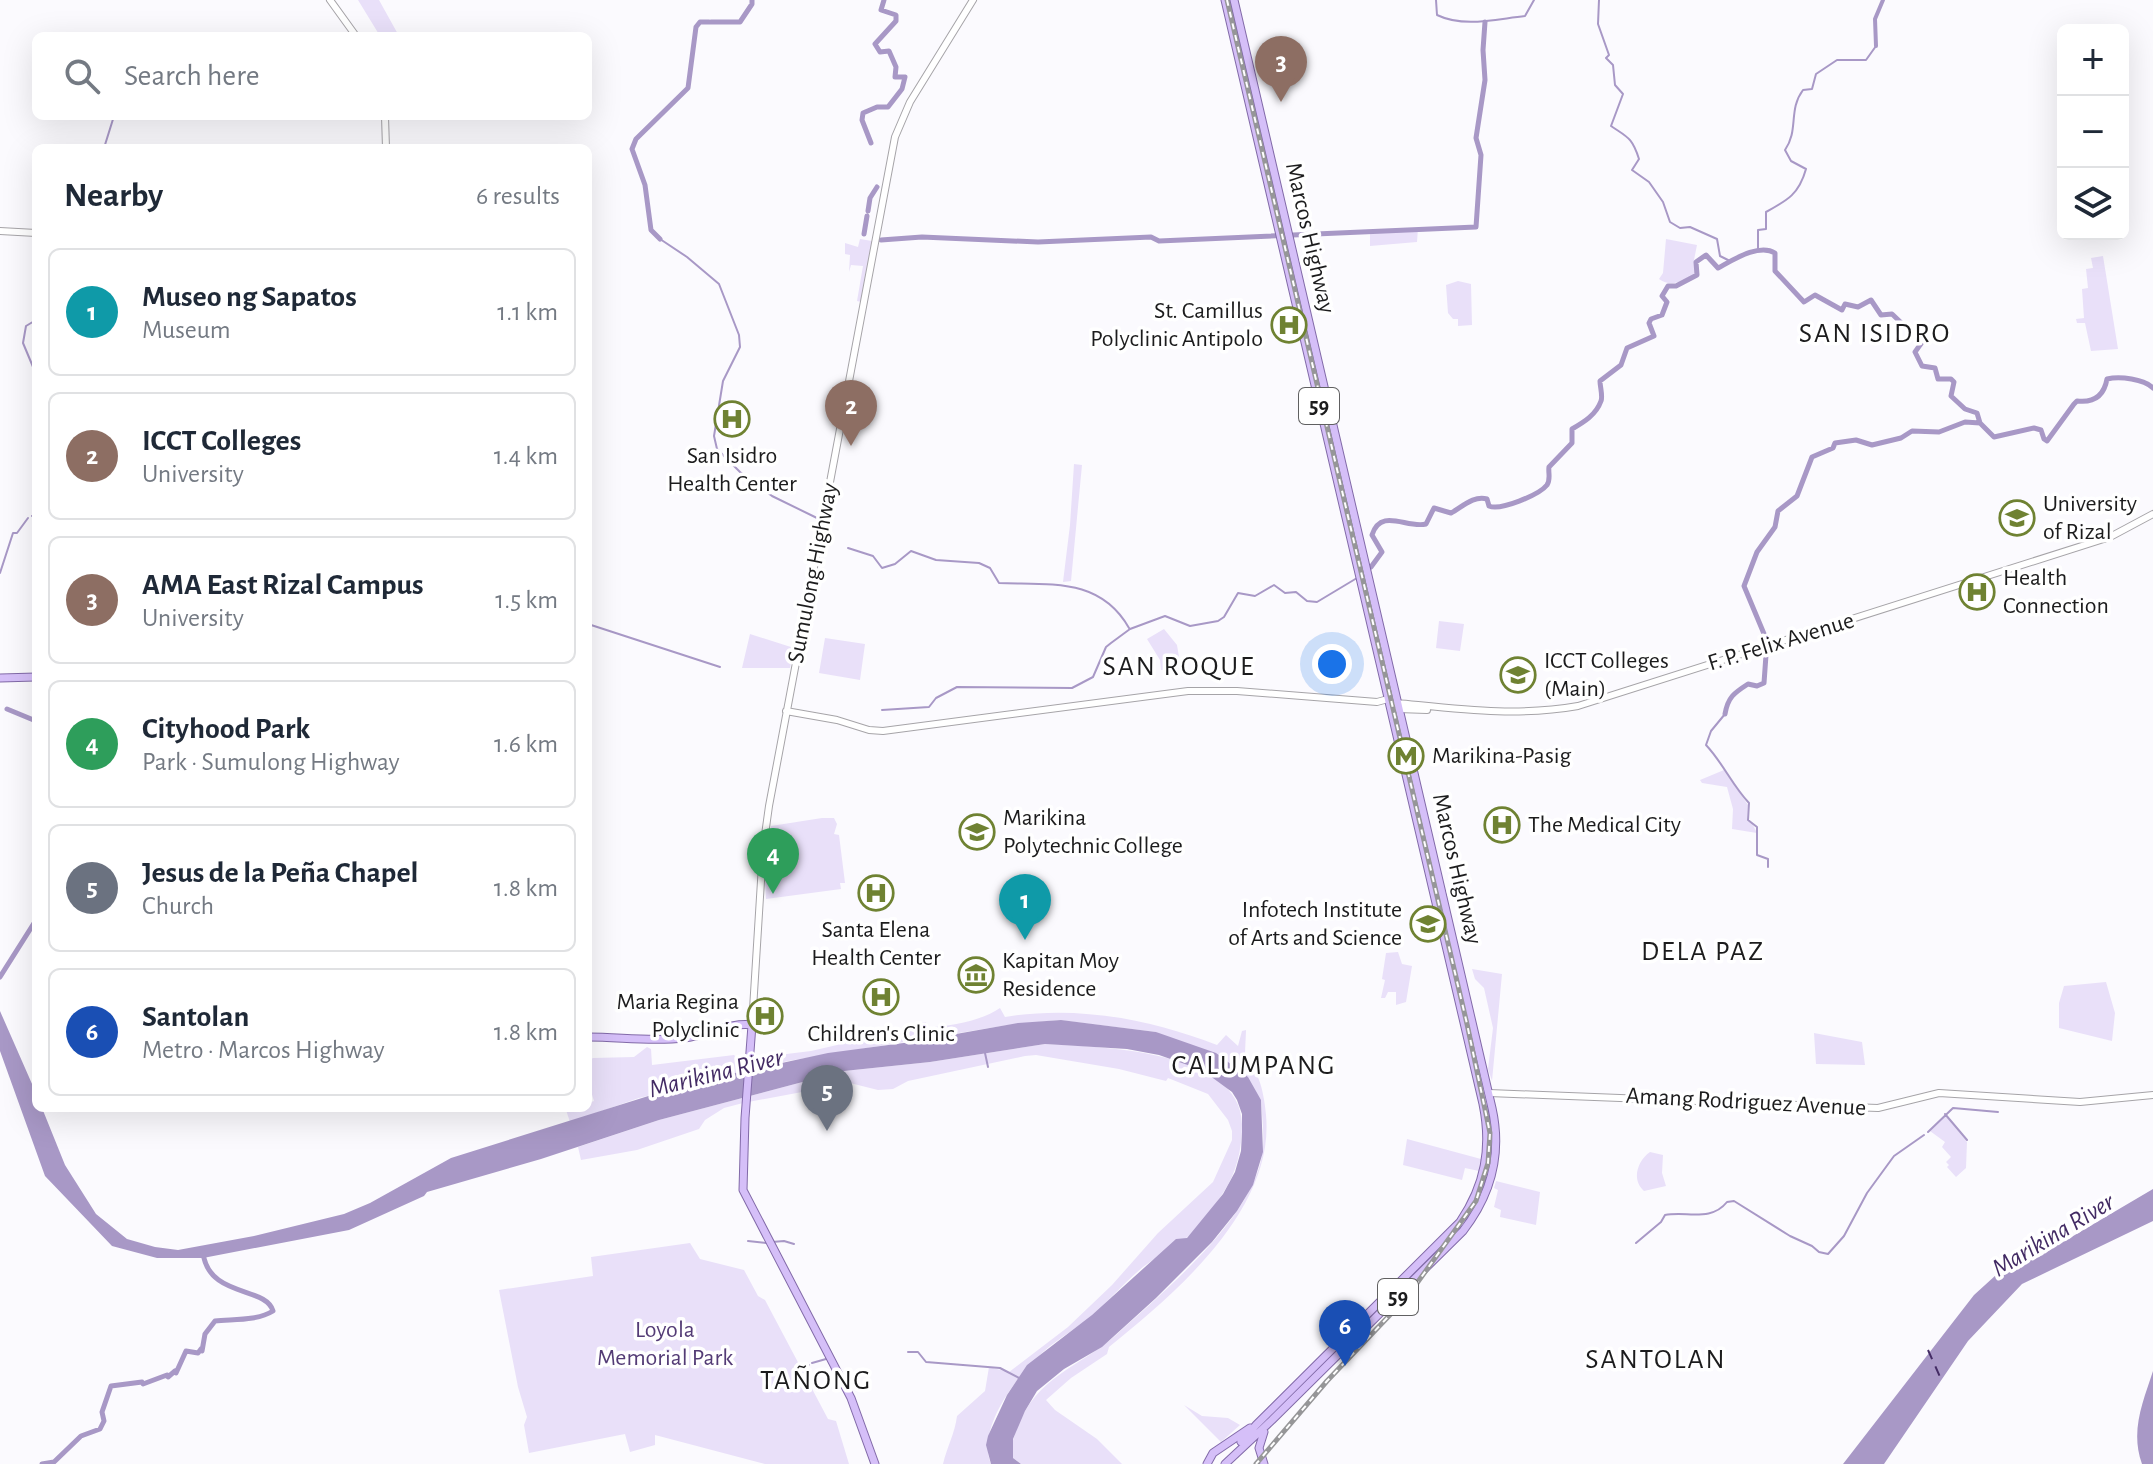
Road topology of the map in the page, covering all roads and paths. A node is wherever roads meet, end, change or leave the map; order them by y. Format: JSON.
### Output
{"nodes":[{"id":1,"x":330,"y":0,"type":"edge"},
{"id":2,"x":973,"y":0,"type":"edge"},
{"id":3,"x":1225,"y":0,"type":"edge"},
{"id":4,"x":1234,"y":0,"type":"edge"},
{"id":5,"x":353,"y":32,"type":"edge"},
{"id":6,"x":1248,"y":80,"type":"junction"},
{"id":7,"x":385,"y":120,"type":"edge"},
{"id":8,"x":1263,"y":143,"type":"junction"},
{"id":9,"x":386,"y":144,"type":"edge"},
{"id":10,"x":0,"y":231,"type":"edge"},
{"id":11,"x":32,"y":233,"type":"edge"},
{"id":12,"x":1332,"y":441,"type":"junction"},
{"id":13,"x":2153,"y":516,"type":"edge"},
{"id":14,"x":1373,"y":616,"type":"junction"},
{"id":15,"x":1761,"y":650,"type":"junction"},
{"id":16,"x":32,"y":677,"type":"edge"},
{"id":17,"x":0,"y":678,"type":"edge"},
{"id":18,"x":790,"y":691,"type":"junction"},
{"id":19,"x":1388,"y":699,"type":"junction"},
{"id":20,"x":1331,"y":700,"type":"junction"},
{"id":21,"x":1399,"y":707,"type":"junction"},
{"id":22,"x":786,"y":711,"type":"junction"},
{"id":23,"x":797,"y":712,"type":"junction"},
{"id":24,"x":1467,"y":1019,"type":"junction"},
{"id":25,"x":752,"y":1029,"type":"junction"},
{"id":26,"x":592,"y":1037,"type":"edge"},
{"id":27,"x":1498,"y":1092,"type":"joint"},
{"id":28,"x":2153,"y":1094,"type":"edge"},
{"id":29,"x":1490,"y":1096,"type":"junction"},
{"id":30,"x":1491,"y":1155,"type":"junction"},
{"id":31,"x":1418,"y":1271,"type":"junction"},
{"id":32,"x":1267,"y":1426,"type":"junction"},
{"id":33,"x":1252,"y":1427,"type":"junction"},
{"id":34,"x":1220,"y":1443,"type":"dead end"},
{"id":35,"x":1261,"y":1460,"type":"edge"},
{"id":36,"x":1225,"y":1461,"type":"edge"},
{"id":37,"x":875,"y":1464,"type":"edge"},
{"id":38,"x":1207,"y":1464,"type":"edge"}],
"edges":[{"from":1,"to":5,"type":"main road"},
{"from":2,"to":18,"type":"main road","name":"Sumulong Highway"},
{"from":3,"to":6,"type":"main road","name":"Marcos Highway","number":"59"},
{"from":4,"to":6,"type":"main road","name":"Marcos Highway","number":"59"},
{"from":6,"to":8,"type":"main road","name":"Marcos Highway","number":"59"},
{"from":7,"to":9,"type":"main road"},
{"from":8,"to":12,"type":"main road","name":"Marcos Highway","number":"59"},
{"from":8,"to":12,"type":"main road","name":"Marcos Highway","number":"59"},
{"from":10,"to":11,"type":"main road"},
{"from":12,"to":14,"type":"main road","name":"Marcos Highway","number":"59"},
{"from":13,"to":15,"type":"main road","name":"F. P. Felix Avenue"},
{"from":13,"to":15,"type":"main road","name":"F. P. Felix Avenue"},
{"from":14,"to":19,"type":"main road","name":"Marcos Highway","number":"59"},
{"from":14,"to":21,"type":"main road","name":"Marcos Highway","number":"59"},
{"from":15,"to":21,"type":"main road","name":"F. P. Felix Avenue"},
{"from":16,"to":17,"type":"main road"},
{"from":18,"to":22,"type":"main road","name":"Sumulong Highway"},
{"from":18,"to":23,"type":"main road"},
{"from":19,"to":20,"type":"main road"},
{"from":19,"to":21,"type":"main road","name":"Marcos Highway","number":"59"},
{"from":20,"to":21,"type":"main road","name":"F. P. Felix Avenue"},
{"from":20,"to":23,"type":"main road"},
{"from":21,"to":24,"type":"main road","name":"Marcos Highway","number":"59"},
{"from":22,"to":23,"type":"main road"},
{"from":22,"to":25,"type":"main road","name":"Sumulong Highway"},
{"from":24,"to":29,"type":"main road","name":"Marcos Highway","number":"59"},
{"from":24,"to":30,"type":"main road","name":"Marcos Highway","number":"59"},
{"from":25,"to":26,"type":"main road"},
{"from":25,"to":37,"type":"main road"},
{"from":27,"to":28,"type":"main road","name":"Amang Rodriguez Avenue"},
{"from":27,"to":29,"type":"main road"},
{"from":29,"to":30,"type":"main road","name":"Marcos Highway","number":"59"},
{"from":30,"to":31,"type":"main road","name":"Marcos Highway","number":"59"},
{"from":31,"to":32,"type":"main road","name":"Marcos Highway","number":"59"},
{"from":31,"to":33,"type":"main road","name":"Marcos Highway","number":"59"},
{"from":32,"to":35,"type":"main road"},
{"from":32,"to":36,"type":"main road","name":"Marcos Highway","number":"59"},
{"from":33,"to":34,"type":"main road"},
{"from":33,"to":36,"type":"main road","name":"Marcos Highway","number":"59"},
{"from":33,"to":38,"type":"main road"}]}
